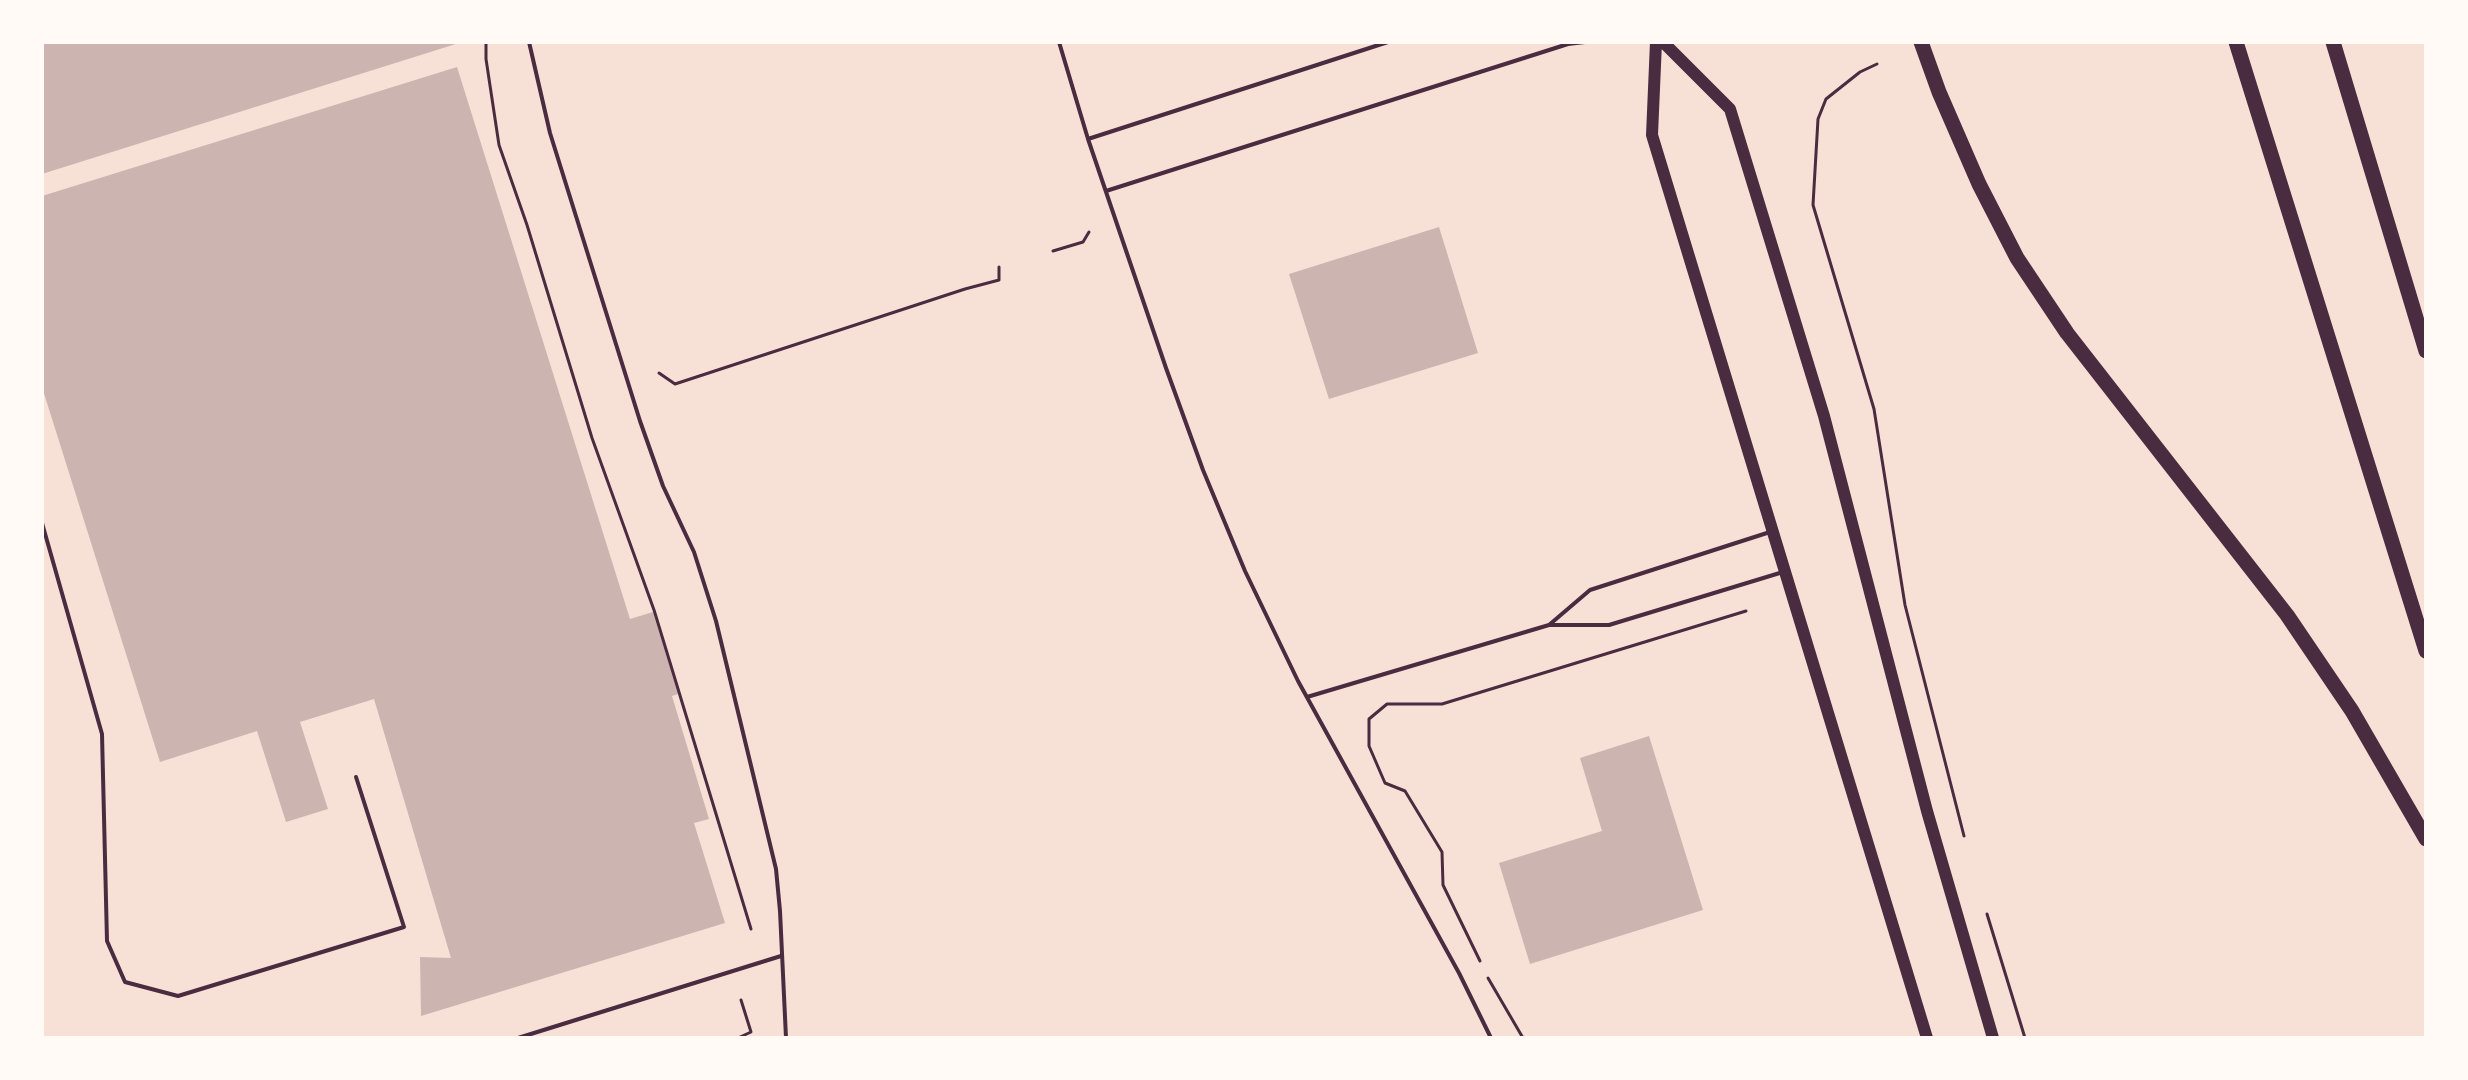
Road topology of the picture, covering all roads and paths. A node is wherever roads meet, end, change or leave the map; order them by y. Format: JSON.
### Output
{"nodes":[{"id":1,"x":486,"y":42,"type":"edge"},
{"id":2,"x":529,"y":42,"type":"edge"},
{"id":3,"x":1059,"y":42,"type":"edge"},
{"id":4,"x":1388,"y":42,"type":"edge"},
{"id":5,"x":1585,"y":42,"type":"edge"},
{"id":6,"x":1656,"y":42,"type":"edge"},
{"id":7,"x":1663,"y":42,"type":"edge"},
{"id":8,"x":1922,"y":42,"type":"edge"},
{"id":9,"x":2236,"y":42,"type":"edge"},
{"id":10,"x":2332,"y":42,"type":"edge"},
{"id":11,"x":1877,"y":64,"type":"dead end"},
{"id":12,"x":1088,"y":139,"type":"junction"},
{"id":13,"x":1106,"y":191,"type":"junction"},
{"id":14,"x":1089,"y":232,"type":"dead end"},
{"id":15,"x":1053,"y":251,"type":"dead end"},
{"id":16,"x":1000,"y":267,"type":"dead end"},
{"id":17,"x":2426,"y":351,"type":"edge"},
{"id":18,"x":659,"y":373,"type":"dead end"},
{"id":19,"x":42,"y":523,"type":"edge"},
{"id":20,"x":1773,"y":531,"type":"junction"},
{"id":21,"x":1785,"y":572,"type":"junction"},
{"id":22,"x":1746,"y":611,"type":"dead end"},
{"id":23,"x":1549,"y":625,"type":"junction"},
{"id":24,"x":2426,"y":651,"type":"edge"},
{"id":25,"x":1307,"y":697,"type":"junction"},
{"id":26,"x":356,"y":777,"type":"dead end"},
{"id":27,"x":2426,"y":839,"type":"edge"},
{"id":28,"x":1966,"y":845,"type":"dead end"},
{"id":29,"x":1985,"y":910,"type":"dead end"},
{"id":30,"x":751,"y":929,"type":"dead end"},
{"id":31,"x":781,"y":956,"type":"junction"},
{"id":32,"x":1483,"y":967,"type":"dead end"},
{"id":33,"x":1486,"y":975,"type":"dead end"},
{"id":34,"x":741,"y":1000,"type":"dead end"},
{"id":35,"x":518,"y":1038,"type":"edge"},
{"id":36,"x":738,"y":1038,"type":"edge"},
{"id":37,"x":786,"y":1038,"type":"edge"},
{"id":38,"x":1491,"y":1038,"type":"edge"},
{"id":39,"x":1523,"y":1038,"type":"edge"},
{"id":40,"x":1927,"y":1038,"type":"edge"},
{"id":41,"x":1992,"y":1038,"type":"edge"},
{"id":42,"x":2025,"y":1038,"type":"edge"}],
"edges":[{"from":1,"to":30,"type":"path"},
{"from":2,"to":31,"type":"lane"},
{"from":3,"to":12,"type":"lane"},
{"from":4,"to":12,"type":"lane"},
{"from":5,"to":13,"type":"lane"},
{"from":6,"to":20,"type":"main road"},
{"from":7,"to":41,"type":"main road"},
{"from":8,"to":27,"type":"highway"},
{"from":9,"to":24,"type":"highway"},
{"from":10,"to":17,"type":"highway"},
{"from":11,"to":28,"type":"path"},
{"from":12,"to":13,"type":"lane"},
{"from":13,"to":25,"type":"lane"},
{"from":14,"to":15,"type":"path"},
{"from":16,"to":18,"type":"path"},
{"from":19,"to":26,"type":"lane"},
{"from":20,"to":21,"type":"main road"},
{"from":20,"to":23,"type":"lane"},
{"from":21,"to":23,"type":"lane"},
{"from":21,"to":40,"type":"main road"},
{"from":22,"to":32,"type":"path"},
{"from":23,"to":25,"type":"lane"},
{"from":25,"to":38,"type":"lane"},
{"from":29,"to":42,"type":"path"},
{"from":31,"to":35,"type":"lane"},
{"from":31,"to":37,"type":"lane"},
{"from":33,"to":39,"type":"path"},
{"from":34,"to":36,"type":"path"}]}
